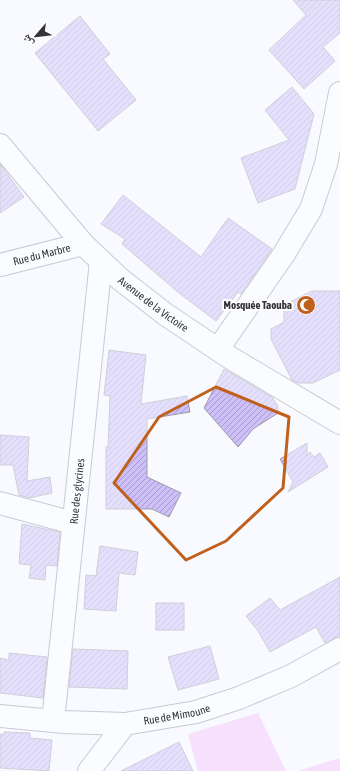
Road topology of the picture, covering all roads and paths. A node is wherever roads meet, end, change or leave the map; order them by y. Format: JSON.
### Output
{"nodes":[{"id":1,"x":340,"y":93,"type":"edge"},
{"id":2,"x":0,"y":145,"type":"edge"},
{"id":3,"x":83,"y":244,"type":"junction"},
{"id":4,"x":101,"y":261,"type":"junction"},
{"id":5,"x":0,"y":265,"type":"edge"},
{"id":6,"x":218,"y":349,"type":"junction"},
{"id":7,"x":340,"y":423,"type":"edge"},
{"id":8,"x":0,"y":503,"type":"edge"},
{"id":9,"x":66,"y":522,"type":"junction"},
{"id":10,"x":340,"y":649,"type":"edge"},
{"id":11,"x":0,"y":716,"type":"edge"},
{"id":12,"x":52,"y":721,"type":"junction"},
{"id":13,"x":125,"y":724,"type":"junction"},
{"id":14,"x":89,"y":771,"type":"edge"}],
"edges":[{"from":1,"to":6,"type":"street"},
{"from":2,"to":3,"type":"street","name":"Avenue de la Victoire"},
{"from":3,"to":4,"type":"street","name":"Avenue de la Victoire"},
{"from":3,"to":5,"type":"street","name":"Rue du Marbre"},
{"from":4,"to":6,"type":"street","name":"Avenue de la Victoire"},
{"from":4,"to":9,"type":"street","name":"Rue des glycines"},
{"from":6,"to":7,"type":"street","name":"Avenue de la Victoire"},
{"from":8,"to":9,"type":"street"},
{"from":9,"to":12,"type":"street","name":"Rue des glycines"},
{"from":10,"to":13,"type":"street","name":"Rue de Mimoune"},
{"from":11,"to":12,"type":"street","name":"Rue de Mimoune"},
{"from":12,"to":13,"type":"street","name":"Rue de Mimoune"},
{"from":13,"to":14,"type":"street"}]}
